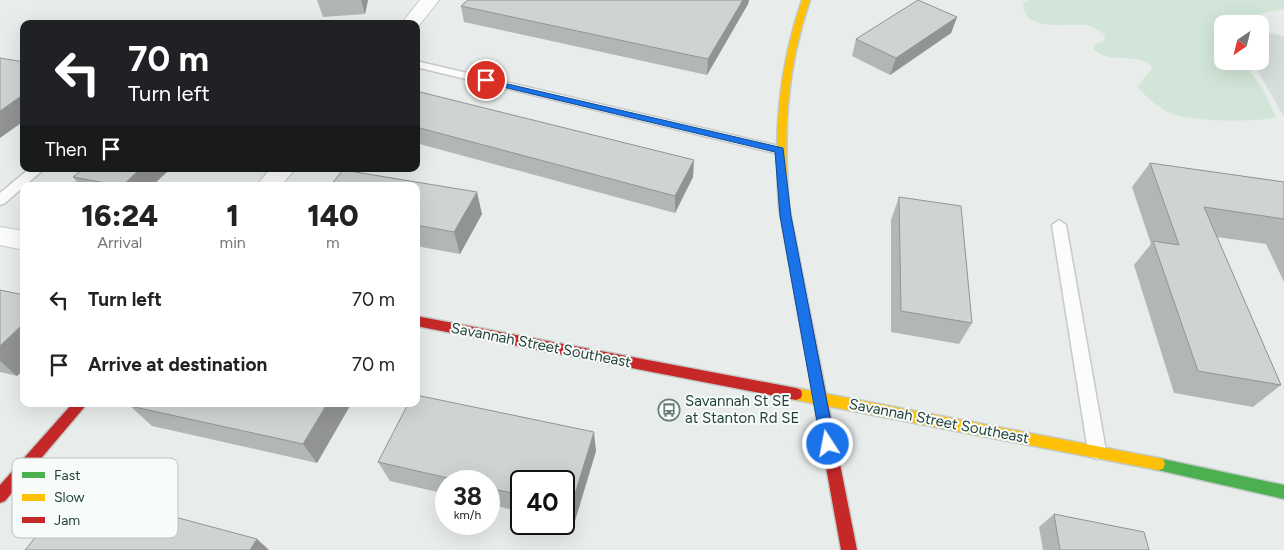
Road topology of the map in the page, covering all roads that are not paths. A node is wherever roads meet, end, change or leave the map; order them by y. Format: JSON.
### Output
{"nodes":[{"id":1,"x":430,"y":0,"type":"edge"},
{"id":2,"x":806,"y":0,"type":"edge"},
{"id":3,"x":413,"y":20,"type":"edge"},
{"id":4,"x":420,"y":65,"type":"edge"},
{"id":5,"x":780,"y":150,"type":"junction"},
{"id":6,"x":33,"y":172,"type":"edge"},
{"id":7,"x":281,"y":172,"type":"edge"},
{"id":8,"x":21,"y":182,"type":"edge"},
{"id":9,"x":272,"y":182,"type":"edge"},
{"id":10,"x":20,"y":183,"type":"edge"},
{"id":11,"x":0,"y":200,"type":"edge"},
{"id":12,"x":1059,"y":224,"type":"dead end"},
{"id":13,"x":0,"y":236,"type":"edge"},
{"id":14,"x":20,"y":240,"type":"edge"},
{"id":15,"x":420,"y":321,"type":"edge"},
{"id":16,"x":820,"y":398,"type":"junction"},
{"id":17,"x":77,"y":407,"type":"edge"},
{"id":18,"x":1097,"y":451,"type":"junction"},
{"id":19,"x":33,"y":458,"type":"edge"},
{"id":20,"x":12,"y":482,"type":"edge"},
{"id":21,"x":1284,"y":492,"type":"edge"},
{"id":22,"x":0,"y":496,"type":"edge"},
{"id":23,"x":849,"y":550,"type":"edge"}],
"edges":[{"from":1,"to":3,"type":"street"},
{"from":2,"to":5,"type":"street"},
{"from":4,"to":5,"type":"lane"},
{"from":5,"to":16,"type":"street"},
{"from":6,"to":8,"type":"lane"},
{"from":7,"to":9,"type":"street"},
{"from":10,"to":11,"type":"lane"},
{"from":12,"to":18,"type":"lane"},
{"from":13,"to":14,"type":"street"},
{"from":15,"to":16,"type":"street","name":"Savannah Street Southeast"},
{"from":16,"to":18,"type":"street","name":"Savannah Street Southeast"},
{"from":16,"to":23,"type":"street"},
{"from":17,"to":19,"type":"street"},
{"from":18,"to":21,"type":"street","name":"Savannah Street Southeast"},
{"from":20,"to":22,"type":"street"}]}
